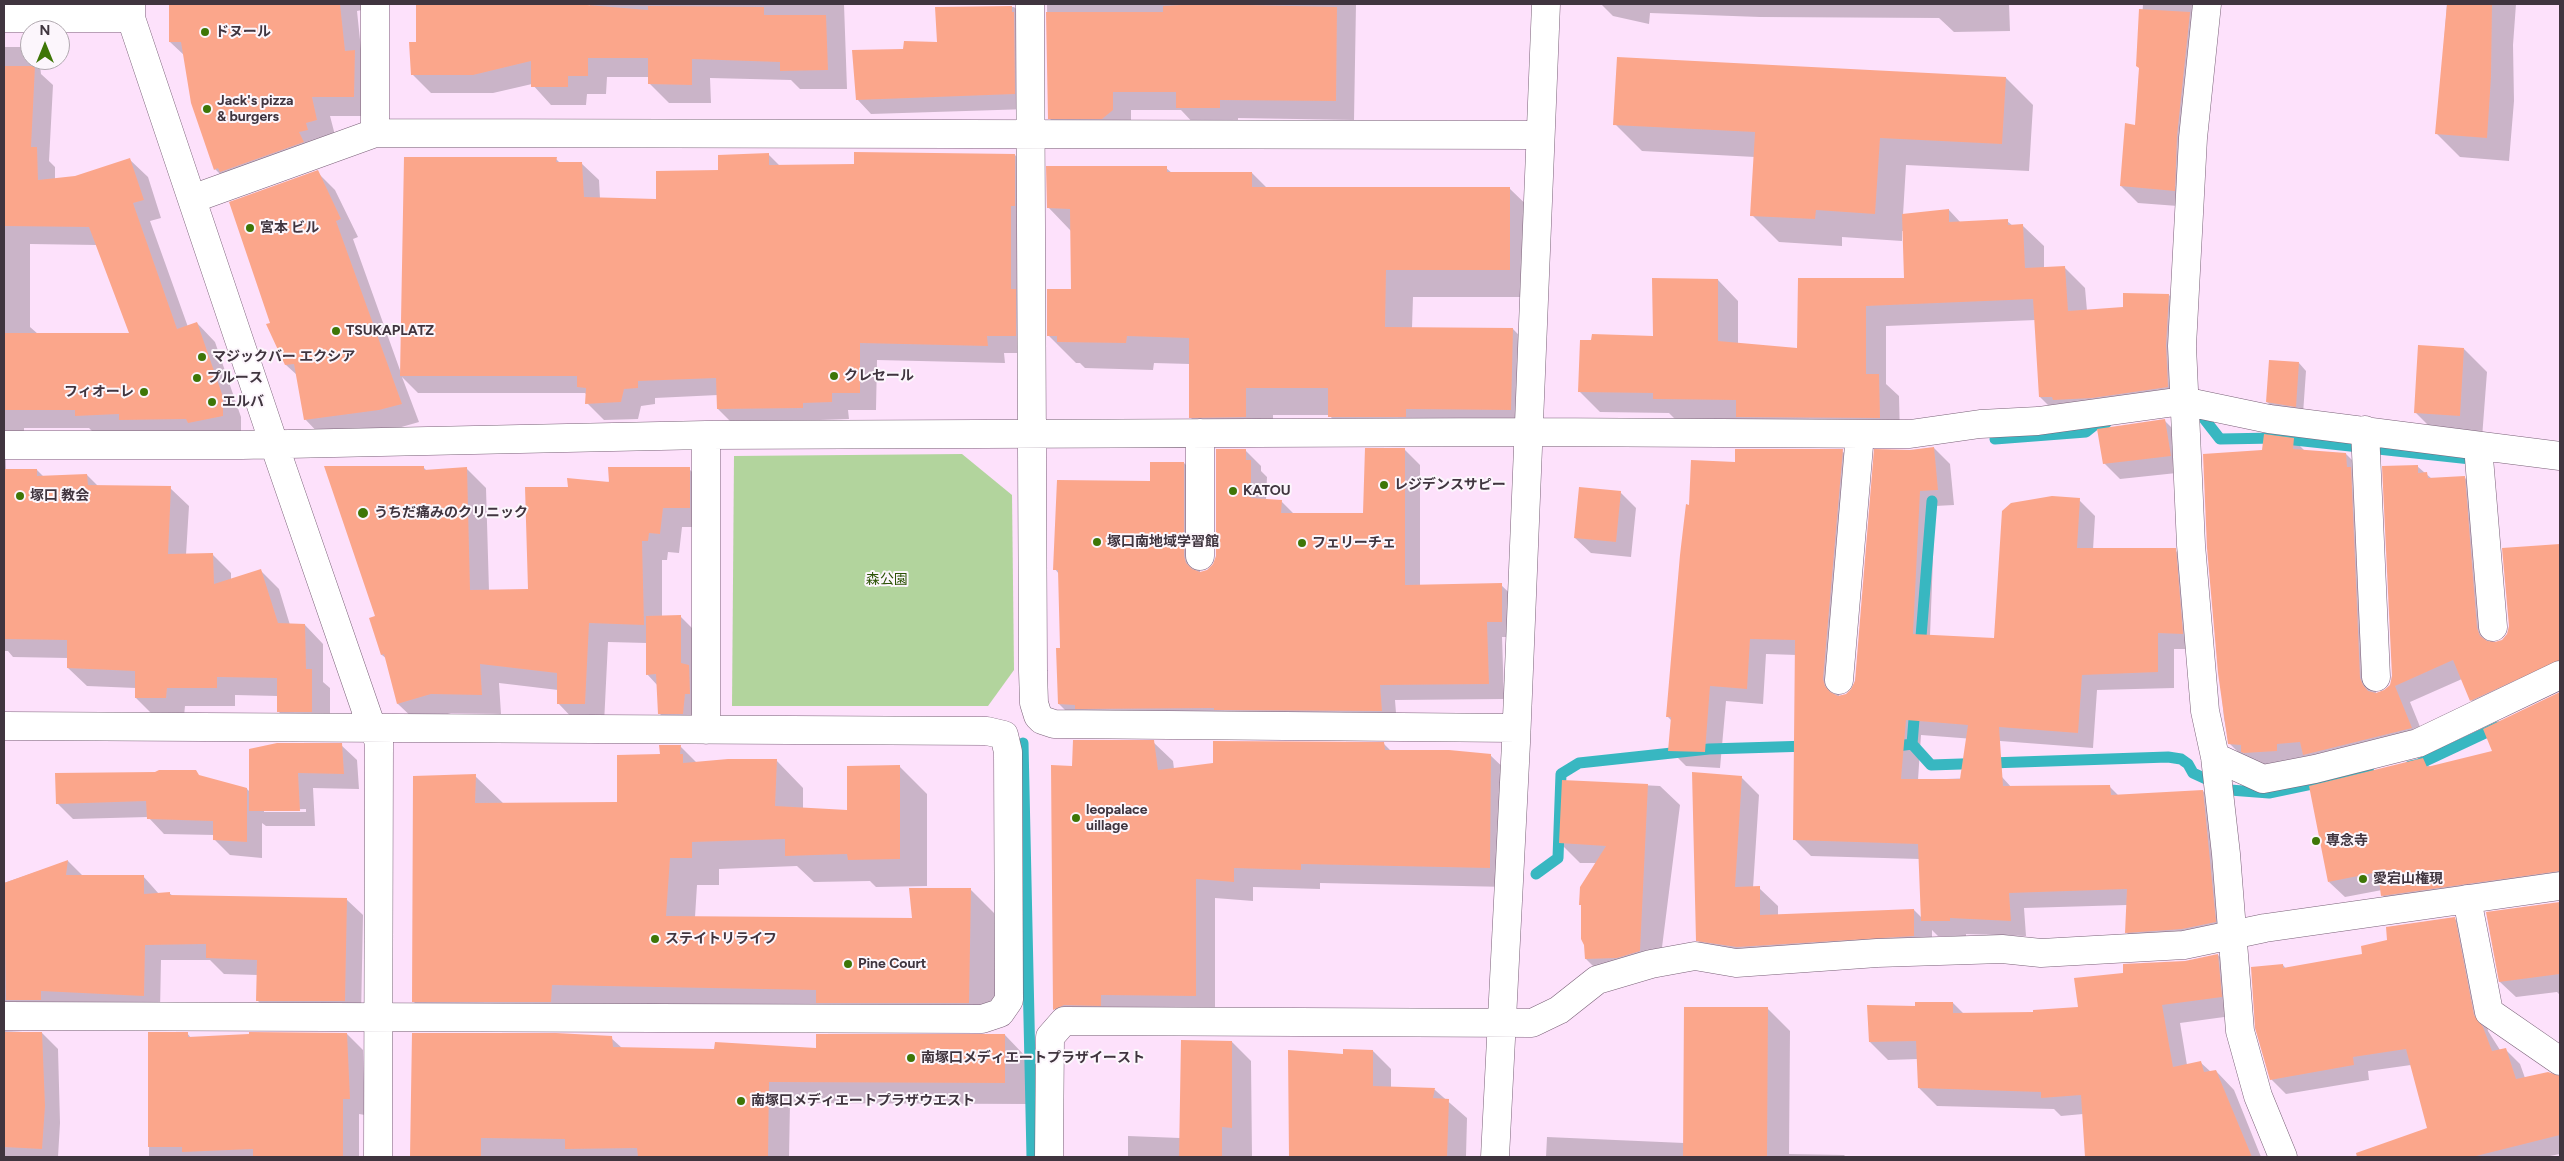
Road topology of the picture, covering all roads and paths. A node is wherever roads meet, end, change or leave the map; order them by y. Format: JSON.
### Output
{"nodes":[{"id":1,"x":375,"y":4,"type":"edge"},
{"id":2,"x":1030,"y":4,"type":"edge"},
{"id":3,"x":1546,"y":4,"type":"edge"},
{"id":4,"x":2207,"y":4,"type":"edge"},
{"id":5,"x":131,"y":11,"type":"edge"},
{"id":6,"x":4,"y":18,"type":"edge"},
{"id":7,"x":375,"y":133,"type":"junction"},
{"id":8,"x":1030,"y":134,"type":"junction"},
{"id":9,"x":1540,"y":135,"type":"junction"},
{"id":10,"x":192,"y":199,"type":"junction"},
{"id":11,"x":2183,"y":401,"type":"junction"},
{"id":12,"x":1535,"y":432,"type":"junction"},
{"id":13,"x":1200,"y":433,"type":"junction"},
{"id":14,"x":1032,"y":434,"type":"junction"},
{"id":15,"x":1860,"y":434,"type":"junction"},
{"id":16,"x":706,"y":436,"type":"junction"},
{"id":17,"x":2366,"y":442,"type":"junction"},
{"id":18,"x":274,"y":444,"type":"junction"},
{"id":19,"x":4,"y":445,"type":"edge"},
{"id":20,"x":2479,"y":455,"type":"junction"},
{"id":21,"x":2560,"y":456,"type":"edge"},
{"id":22,"x":1200,"y":556,"type":"dead end"},
{"id":23,"x":2493,"y":627,"type":"dead end"},
{"id":24,"x":2560,"y":675,"type":"edge"},
{"id":25,"x":2376,"y":677,"type":"dead end"},
{"id":26,"x":1840,"y":680,"type":"dead end"},
{"id":27,"x":4,"y":726,"type":"edge"},
{"id":28,"x":372,"y":728,"type":"junction"},
{"id":29,"x":1516,"y":728,"type":"junction"},
{"id":30,"x":706,"y":730,"type":"junction"},
{"id":31,"x":2215,"y":757,"type":"junction"},
{"id":32,"x":2560,"y":886,"type":"edge"},
{"id":33,"x":2466,"y":898,"type":"junction"},
{"id":34,"x":2232,"y":936,"type":"junction"},
{"id":35,"x":4,"y":1016,"type":"edge"},
{"id":36,"x":378,"y":1017,"type":"junction"},
{"id":37,"x":1501,"y":1023,"type":"junction"},
{"id":38,"x":2560,"y":1061,"type":"edge"},
{"id":39,"x":378,"y":1157,"type":"edge"},
{"id":40,"x":1050,"y":1157,"type":"edge"},
{"id":41,"x":1495,"y":1157,"type":"edge"},
{"id":42,"x":2283,"y":1157,"type":"edge"}],
"edges":[{"from":1,"to":7,"type":"street"},
{"from":2,"to":8,"type":"street"},
{"from":3,"to":9,"type":"street"},
{"from":4,"to":11,"type":"street"},
{"from":5,"to":6,"type":"street"},
{"from":5,"to":10,"type":"street"},
{"from":7,"to":8,"type":"street"},
{"from":7,"to":10,"type":"street"},
{"from":8,"to":9,"type":"street"},
{"from":8,"to":14,"type":"street"},
{"from":9,"to":12,"type":"street"},
{"from":10,"to":18,"type":"street"},
{"from":11,"to":15,"type":"street"},
{"from":11,"to":17,"type":"street"},
{"from":11,"to":31,"type":"street"},
{"from":12,"to":13,"type":"street"},
{"from":12,"to":15,"type":"street"},
{"from":12,"to":29,"type":"street"},
{"from":13,"to":14,"type":"street"},
{"from":13,"to":22,"type":"street"},
{"from":14,"to":16,"type":"street"},
{"from":14,"to":29,"type":"street"},
{"from":15,"to":26,"type":"street"},
{"from":16,"to":18,"type":"street"},
{"from":16,"to":30,"type":"street"},
{"from":17,"to":20,"type":"street"},
{"from":17,"to":25,"type":"street"},
{"from":18,"to":19,"type":"street"},
{"from":18,"to":28,"type":"street"},
{"from":20,"to":21,"type":"street"},
{"from":20,"to":23,"type":"street"},
{"from":24,"to":31,"type":"street"},
{"from":27,"to":28,"type":"street"},
{"from":28,"to":30,"type":"street"},
{"from":28,"to":36,"type":"street"},
{"from":29,"to":37,"type":"street"},
{"from":30,"to":36,"type":"street"},
{"from":31,"to":34,"type":"street"},
{"from":32,"to":33,"type":"street"},
{"from":33,"to":34,"type":"street"},
{"from":33,"to":38,"type":"street"},
{"from":34,"to":37,"type":"street"},
{"from":34,"to":42,"type":"street"},
{"from":35,"to":36,"type":"street"},
{"from":36,"to":39,"type":"street"},
{"from":37,"to":40,"type":"street"},
{"from":37,"to":41,"type":"street"}]}
